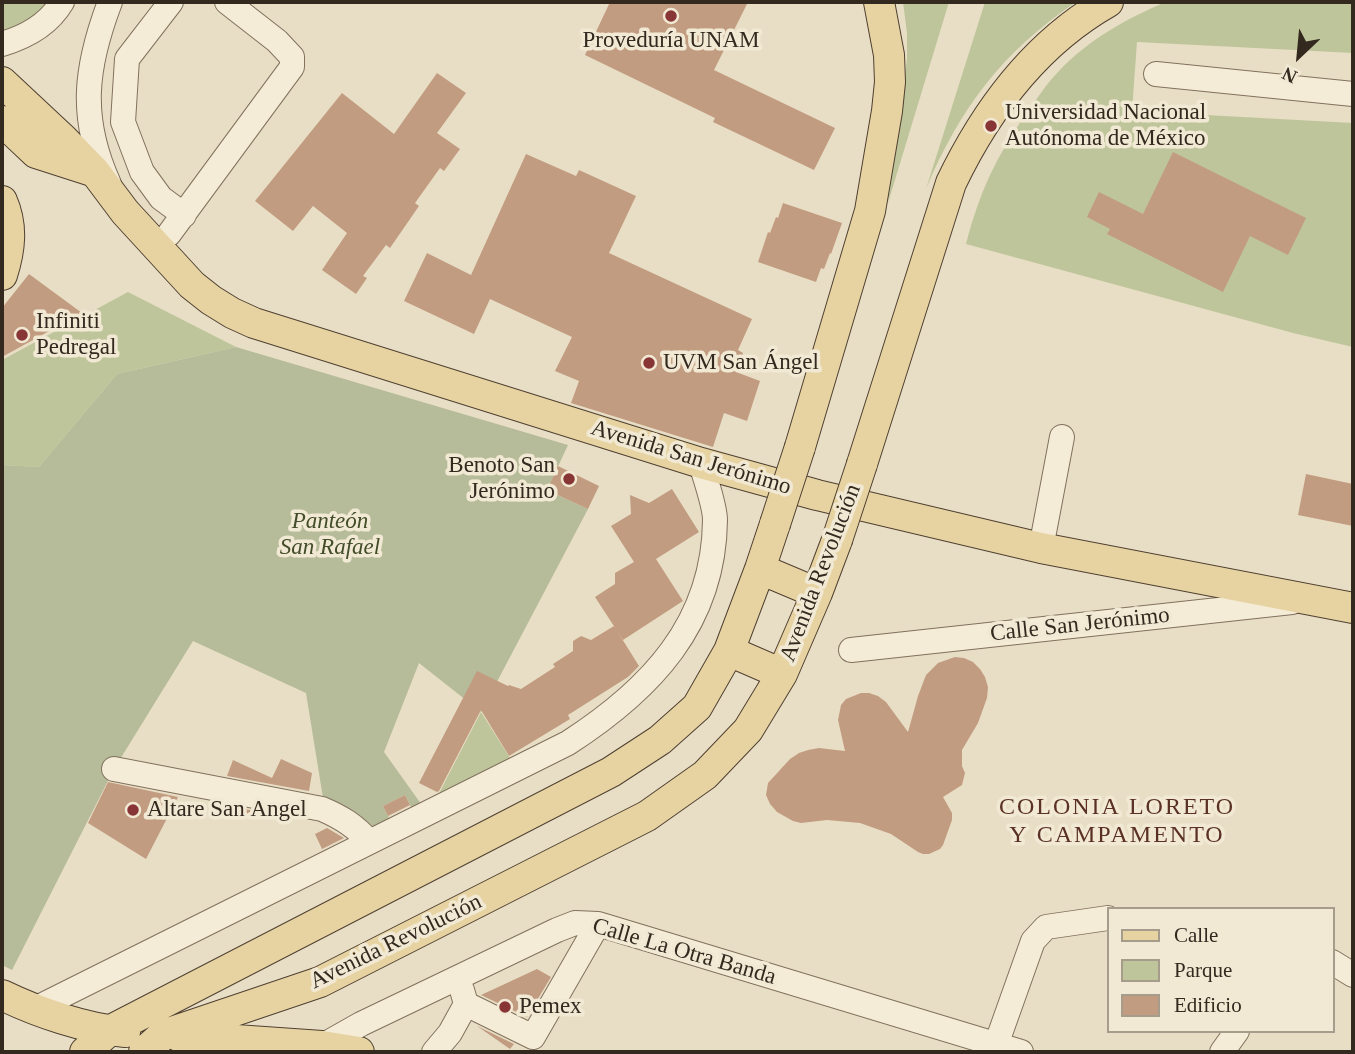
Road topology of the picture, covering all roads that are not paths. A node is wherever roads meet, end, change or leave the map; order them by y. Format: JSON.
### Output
{"nodes":[{"id":1,"x":110,"y":2,"type":"edge"},
{"id":2,"x":171,"y":2,"type":"edge"},
{"id":3,"x":227,"y":2,"type":"edge"},
{"id":4,"x":879,"y":2,"type":"edge"},
{"id":5,"x":1108,"y":2,"type":"edge"},
{"id":6,"x":59,"y":4,"type":"edge"},
{"id":7,"x":2,"y":44,"type":"edge"},
{"id":8,"x":1156,"y":74,"type":"dead end"},
{"id":9,"x":2,"y":82,"type":"edge"},
{"id":10,"x":1353,"y":93,"type":"edge"},
{"id":11,"x":2,"y":121,"type":"edge"},
{"id":12,"x":95,"y":172,"type":"junction"},
{"id":13,"x":2,"y":201,"type":"edge"},
{"id":14,"x":125,"y":212,"type":"junction"},
{"id":15,"x":2,"y":275,"type":"edge"},
{"id":16,"x":1062,"y":437,"type":"dead end"},
{"id":17,"x":701,"y":463,"type":"junction"},
{"id":18,"x":1041,"y":548,"type":"junction"},
{"id":19,"x":760,"y":569,"type":"junction"},
{"id":20,"x":817,"y":593,"type":"junction"},
{"id":21,"x":1309,"y":600,"type":"junction"},
{"id":22,"x":1353,"y":608,"type":"edge"},
{"id":23,"x":851,"y":650,"type":"dead end"},
{"id":24,"x":729,"y":651,"type":"junction"},
{"id":25,"x":782,"y":674,"type":"junction"},
{"id":26,"x":114,"y":769,"type":"dead end"},
{"id":27,"x":369,"y":842,"type":"junction"},
{"id":28,"x":1106,"y":918,"type":"edge"},
{"id":29,"x":598,"y":924,"type":"junction"},
{"id":30,"x":1334,"y":963,"type":"edge"},
{"id":31,"x":1353,"y":975,"type":"edge"},
{"id":32,"x":457,"y":978,"type":"junction"},
{"id":33,"x":2,"y":995,"type":"edge"},
{"id":34,"x":466,"y":1004,"type":"junction"},
{"id":35,"x":33,"y":1010,"type":"junction"},
{"id":36,"x":109,"y":1031,"type":"junction"},
{"id":37,"x":1236,"y":1033,"type":"edge"},
{"id":38,"x":528,"y":1045,"type":"edge"},
{"id":39,"x":996,"y":1045,"type":"junction"},
{"id":40,"x":323,"y":1046,"type":"junction"},
{"id":41,"x":160,"y":1047,"type":"edge"},
{"id":42,"x":85,"y":1052,"type":"edge"},
{"id":43,"x":359,"y":1052,"type":"edge"},
{"id":44,"x":433,"y":1052,"type":"edge"},
{"id":45,"x":1021,"y":1052,"type":"edge"},
{"id":46,"x":1222,"y":1052,"type":"edge"}],
"edges":[{"from":1,"to":14,"type":"street"},
{"from":2,"to":3,"type":"street"},
{"from":4,"to":19,"type":"main road","bridge":true},
{"from":5,"to":20,"type":"main road","name":"Avenida Revolución","bridge":true},
{"from":6,"to":7,"type":"street"},
{"from":8,"to":10,"type":"street"},
{"from":9,"to":12,"type":"main road","name":"Avenida San Jerónimo"},
{"from":11,"to":12,"type":"main road"},
{"from":12,"to":14,"type":"main road","name":"Avenida San Jerónimo"},
{"from":13,"to":15,"type":"main road"},
{"from":14,"to":17,"type":"main road","name":"Avenida San Jerónimo"},
{"from":16,"to":18,"type":"street"},
{"from":17,"to":18,"type":"main road","name":"Avenida San Jerónimo"},
{"from":17,"to":27,"type":"street"},
{"from":18,"to":21,"type":"main road","name":"Avenida San Jerónimo"},
{"from":19,"to":20,"type":"main road"},
{"from":19,"to":24,"type":"main road"},
{"from":20,"to":25,"type":"main road","name":"Avenida Revolución"},
{"from":21,"to":22,"type":"main road","name":"Avenida San Jerónimo"},
{"from":21,"to":23,"type":"street","name":"Calle San Jerónimo"},
{"from":24,"to":25,"type":"main road"},
{"from":24,"to":36,"type":"main road"},
{"from":25,"to":41,"type":"main road","name":"Avenida Revolución"},
{"from":26,"to":27,"type":"street"},
{"from":27,"to":35,"type":"street"},
{"from":28,"to":39,"type":"street"},
{"from":29,"to":32,"type":"street","name":"Calle La Otra Banda"},
{"from":29,"to":38,"type":"street"},
{"from":29,"to":39,"type":"street","name":"Calle La Otra Banda"},
{"from":30,"to":31,"type":"street"},
{"from":32,"to":34,"type":"street"},
{"from":32,"to":40,"type":"street","name":"Calle La Otra Banda"},
{"from":33,"to":35,"type":"main road"},
{"from":34,"to":38,"type":"street"},
{"from":34,"to":44,"type":"street"},
{"from":35,"to":36,"type":"main road"},
{"from":36,"to":41,"type":"main road"},
{"from":36,"to":42,"type":"main road"},
{"from":37,"to":46,"type":"street"},
{"from":39,"to":45,"type":"street","name":"Calle La Otra Banda"},
{"from":40,"to":41,"type":"main road"},
{"from":40,"to":43,"type":"main road"}]}
